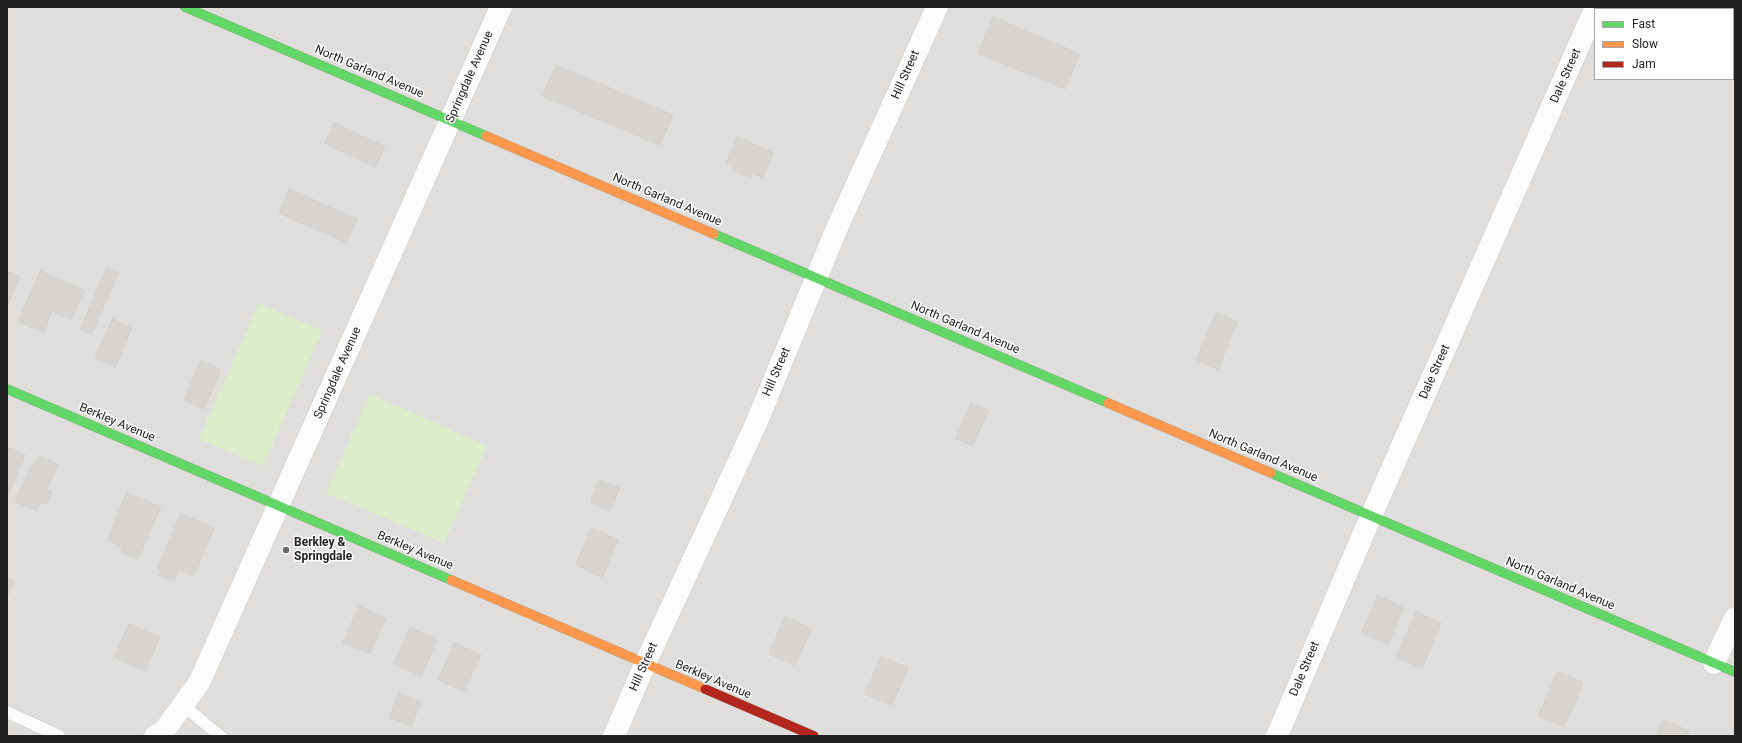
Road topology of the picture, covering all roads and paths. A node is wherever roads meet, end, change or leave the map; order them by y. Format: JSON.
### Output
{"nodes":[{"id":1,"x":185,"y":7,"type":"edge"},
{"id":2,"x":502,"y":7,"type":"edge"},
{"id":3,"x":937,"y":7,"type":"edge"},
{"id":4,"x":1594,"y":10,"type":"edge"},
{"id":5,"x":451,"y":120,"type":"junction"},
{"id":6,"x":817,"y":277,"type":"junction"},
{"id":7,"x":7,"y":389,"type":"edge"},
{"id":8,"x":279,"y":506,"type":"junction"},
{"id":9,"x":1371,"y":516,"type":"junction"},
{"id":10,"x":1735,"y":618,"type":"edge"},
{"id":11,"x":1714,"y":663,"type":"junction"},
{"id":12,"x":645,"y":664,"type":"junction"},
{"id":13,"x":1735,"y":672,"type":"edge"},
{"id":14,"x":183,"y":705,"type":"junction"},
{"id":15,"x":7,"y":712,"type":"edge"},
{"id":16,"x":160,"y":735,"type":"edge"},
{"id":17,"x":59,"y":736,"type":"edge"},
{"id":18,"x":220,"y":736,"type":"edge"},
{"id":19,"x":614,"y":736,"type":"edge"},
{"id":20,"x":814,"y":736,"type":"edge"},
{"id":21,"x":1276,"y":736,"type":"edge"}],
"edges":[{"from":1,"to":5,"type":"street","name":"North Garland Avenue"},
{"from":2,"to":5,"type":"street","name":"Springdale Avenue"},
{"from":3,"to":6,"type":"street","name":"Hill Street"},
{"from":4,"to":9,"type":"street","name":"Dale Street"},
{"from":5,"to":6,"type":"street","name":"North Garland Avenue"},
{"from":5,"to":8,"type":"street","name":"Springdale Avenue"},
{"from":6,"to":9,"type":"street","name":"North Garland Avenue"},
{"from":6,"to":12,"type":"street","name":"Hill Street"},
{"from":7,"to":8,"type":"street","name":"Berkley Avenue"},
{"from":8,"to":12,"type":"street","name":"Berkley Avenue"},
{"from":8,"to":14,"type":"street","name":"Springdale Avenue"},
{"from":9,"to":11,"type":"street","name":"North Garland Avenue"},
{"from":9,"to":21,"type":"street","name":"Dale Street"},
{"from":10,"to":11,"type":"street"},
{"from":11,"to":13,"type":"street","name":"North Garland Avenue"},
{"from":12,"to":19,"type":"street","name":"Hill Street"},
{"from":12,"to":20,"type":"street","name":"Berkley Avenue"},
{"from":14,"to":16,"type":"street","name":"Springdale Avenue"},
{"from":14,"to":18,"type":"lane"},
{"from":15,"to":17,"type":"lane"}]}
